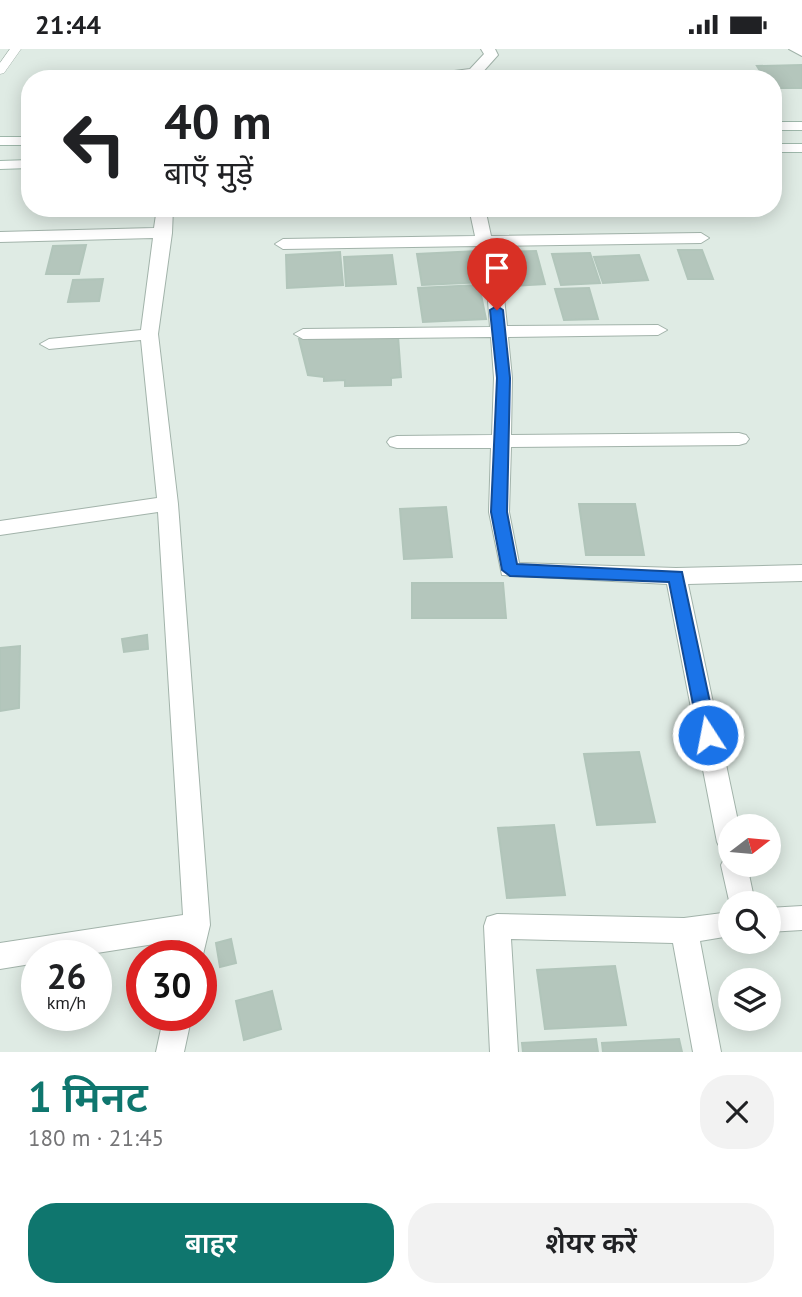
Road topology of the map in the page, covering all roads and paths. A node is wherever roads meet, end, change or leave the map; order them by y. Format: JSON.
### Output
{"nodes":[{"id":1,"x":16,"y":49,"type":"edge"},
{"id":2,"x":488,"y":49,"type":"edge"},
{"id":3,"x":796,"y":49,"type":"edge"},
{"id":4,"x":802,"y":52,"type":"edge"},
{"id":5,"x":480,"y":70,"type":"edge"},
{"id":6,"x":0,"y":71,"type":"edge"},
{"id":7,"x":782,"y":126,"type":"edge"},
{"id":8,"x":802,"y":126,"type":"edge"},
{"id":9,"x":0,"y":141,"type":"edge"},
{"id":10,"x":21,"y":141,"type":"edge"},
{"id":11,"x":782,"y":148,"type":"edge"},
{"id":12,"x":802,"y":148,"type":"edge"},
{"id":13,"x":21,"y":164,"type":"edge"},
{"id":14,"x":0,"y":165,"type":"edge"},
{"id":15,"x":164,"y":217,"type":"edge"},
{"id":16,"x":479,"y":217,"type":"edge"},
{"id":17,"x":164,"y":233,"type":"junction"},
{"id":18,"x":0,"y":237,"type":"edge"},
{"id":19,"x":701,"y":238,"type":"dead end"},
{"id":20,"x":484,"y":241,"type":"junction"},
{"id":21,"x":283,"y":244,"type":"dead end"},
{"id":22,"x":657,"y":330,"type":"dead end"},
{"id":23,"x":499,"y":332,"type":"junction"},
{"id":24,"x":149,"y":334,"type":"junction"},
{"id":25,"x":303,"y":334,"type":"dead end"},
{"id":26,"x":49,"y":344,"type":"dead end"},
{"id":27,"x":739,"y":439,"type":"dead end"},
{"id":28,"x":502,"y":440,"type":"junction"},
{"id":29,"x":397,"y":442,"type":"dead end"},
{"id":30,"x":168,"y":504,"type":"junction"},
{"id":31,"x":0,"y":529,"type":"edge"},
{"id":32,"x":802,"y":573,"type":"edge"},
{"id":33,"x":676,"y":576,"type":"junction"},
{"id":34,"x":724,"y":814,"type":"edge"},
{"id":35,"x":801,"y":919,"type":"edge"},
{"id":36,"x":781,"y":920,"type":"edge"},
{"id":37,"x":197,"y":925,"type":"junction"},
{"id":38,"x":718,"y":926,"type":"edge"},
{"id":39,"x":684,"y":931,"type":"junction"},
{"id":40,"x":194,"y":940,"type":"edge"},
{"id":41,"x":0,"y":957,"type":"edge"},
{"id":42,"x":175,"y":1031,"type":"edge"},
{"id":43,"x":170,"y":1052,"type":"edge"},
{"id":44,"x":504,"y":1052,"type":"edge"},
{"id":45,"x":706,"y":1052,"type":"edge"}],
"edges":[{"from":1,"to":6,"type":"lane"},
{"from":2,"to":5,"type":"street"},
{"from":3,"to":4,"type":"street"},
{"from":7,"to":8,"type":"street"},
{"from":9,"to":10,"type":"street"},
{"from":11,"to":12,"type":"street"},
{"from":13,"to":14,"type":"street"},
{"from":15,"to":17,"type":"street"},
{"from":16,"to":20,"type":"street"},
{"from":17,"to":18,"type":"street"},
{"from":17,"to":24,"type":"street"},
{"from":19,"to":20,"type":"street"},
{"from":20,"to":21,"type":"street"},
{"from":20,"to":23,"type":"street"},
{"from":22,"to":23,"type":"street"},
{"from":23,"to":25,"type":"street"},
{"from":23,"to":28,"type":"street"},
{"from":24,"to":26,"type":"street"},
{"from":24,"to":30,"type":"street"},
{"from":27,"to":28,"type":"street"},
{"from":28,"to":29,"type":"street"},
{"from":28,"to":33,"type":"street"},
{"from":30,"to":31,"type":"street"},
{"from":30,"to":37,"type":"street"},
{"from":32,"to":33,"type":"street"},
{"from":33,"to":34,"type":"street"},
{"from":35,"to":36,"type":"street"},
{"from":37,"to":40,"type":"street"},
{"from":37,"to":41,"type":"street"},
{"from":38,"to":39,"type":"street"},
{"from":39,"to":44,"type":"street"},
{"from":39,"to":45,"type":"street"},
{"from":42,"to":43,"type":"street"}]}
